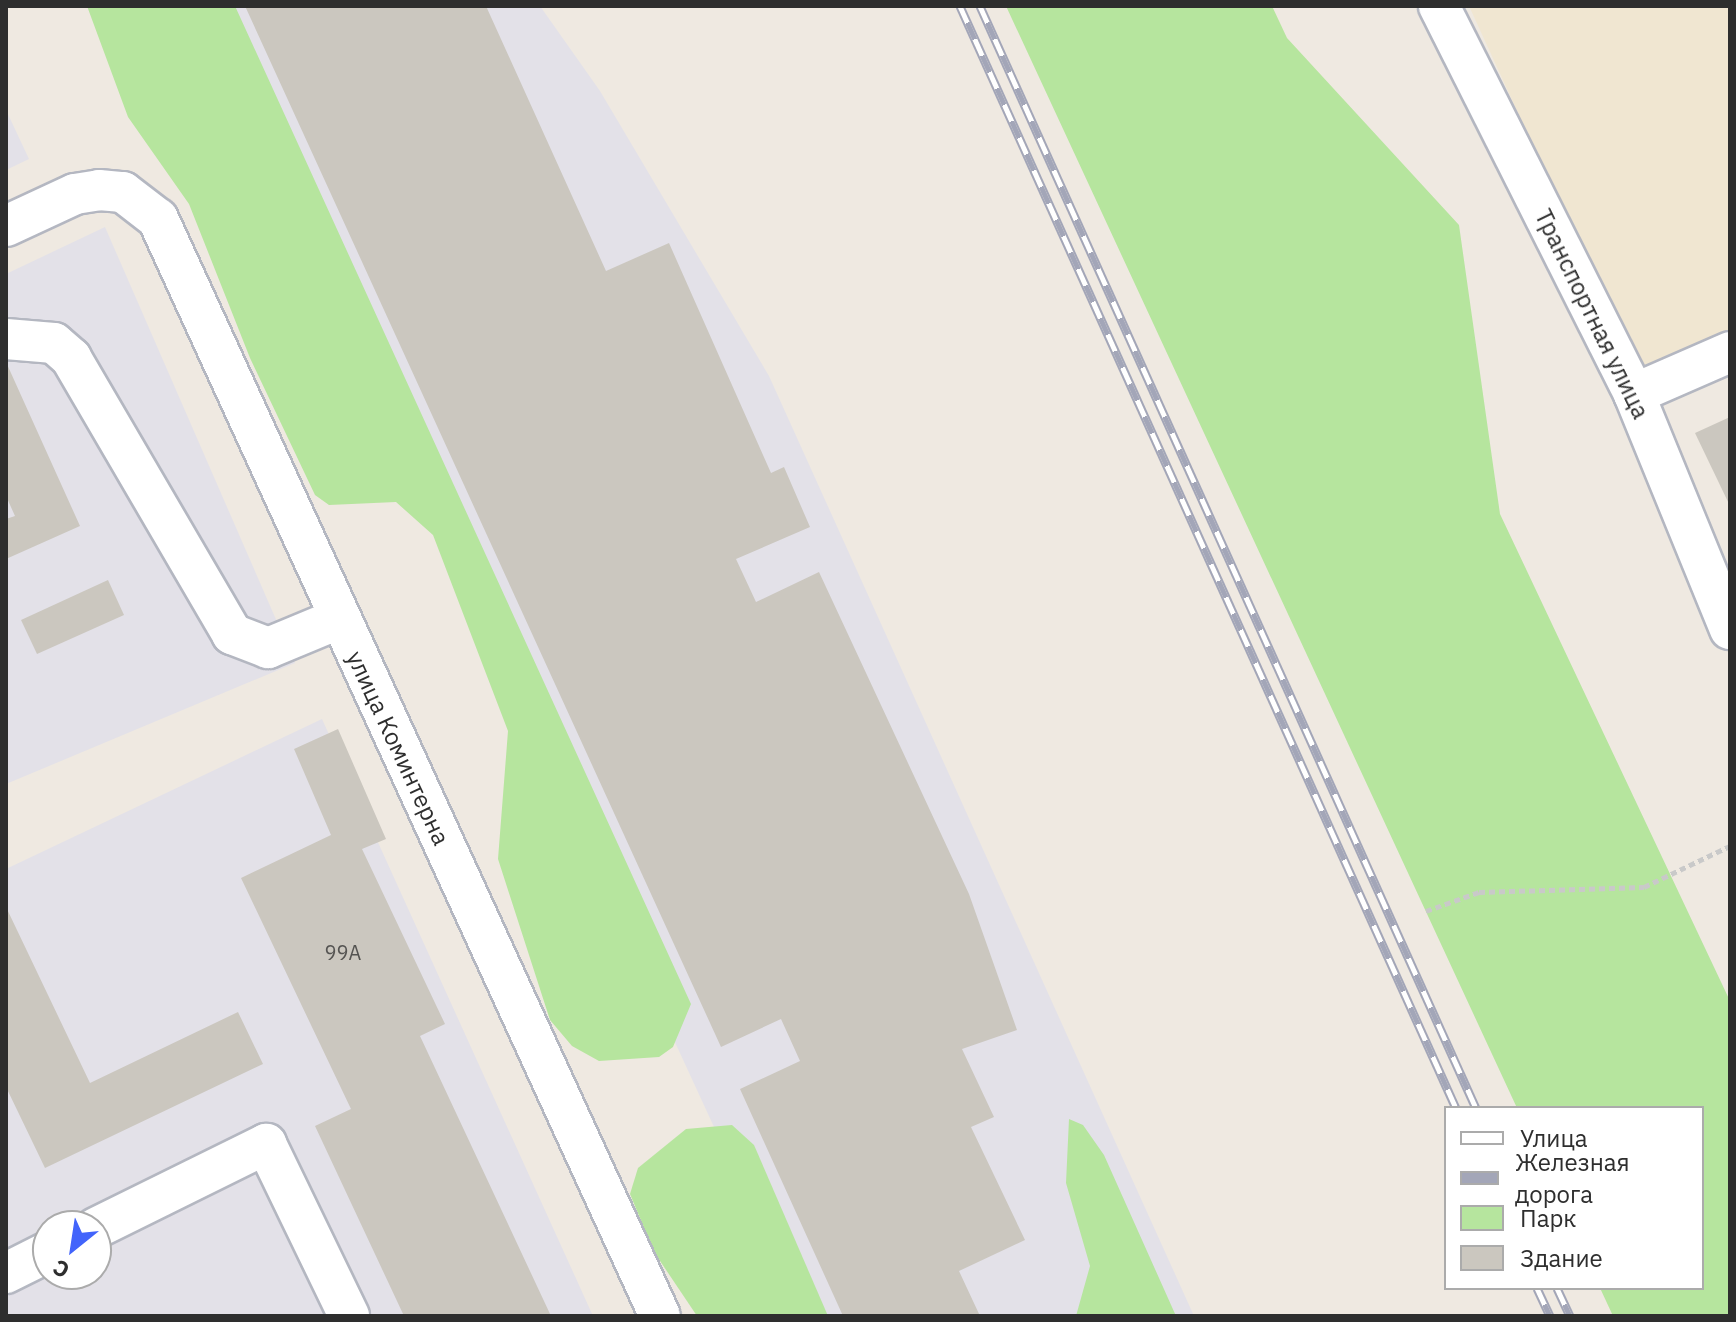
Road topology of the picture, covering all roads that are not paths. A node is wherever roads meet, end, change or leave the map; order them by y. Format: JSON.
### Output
{"nodes":[{"id":1,"x":1439,"y":6,"type":"edge"},
{"id":2,"x":6,"y":226,"type":"edge"},
{"id":3,"x":6,"y":339,"type":"edge"},
{"id":4,"x":1730,"y":352,"type":"edge"},
{"id":5,"x":1634,"y":394,"type":"junction"},
{"id":6,"x":338,"y":619,"type":"junction"},
{"id":7,"x":1730,"y":629,"type":"edge"},
{"id":8,"x":112,"y":1220,"type":"edge"},
{"id":9,"x":32,"y":1260,"type":"edge"},
{"id":10,"x":6,"y":1273,"type":"edge"},
{"id":11,"x":349,"y":1316,"type":"edge"},
{"id":12,"x":660,"y":1316,"type":"edge"}],
"edges":[{"from":1,"to":5,"type":"street","name":"Транспортная улица"},
{"from":2,"to":6,"type":"street","name":"улица Коминтерна"},
{"from":3,"to":6,"type":"street"},
{"from":4,"to":5,"type":"street"},
{"from":5,"to":7,"type":"street","name":"Транспортная улица"},
{"from":6,"to":12,"type":"street","name":"улица Коминтерна"},
{"from":8,"to":11,"type":"street"},
{"from":9,"to":10,"type":"street"}]}
